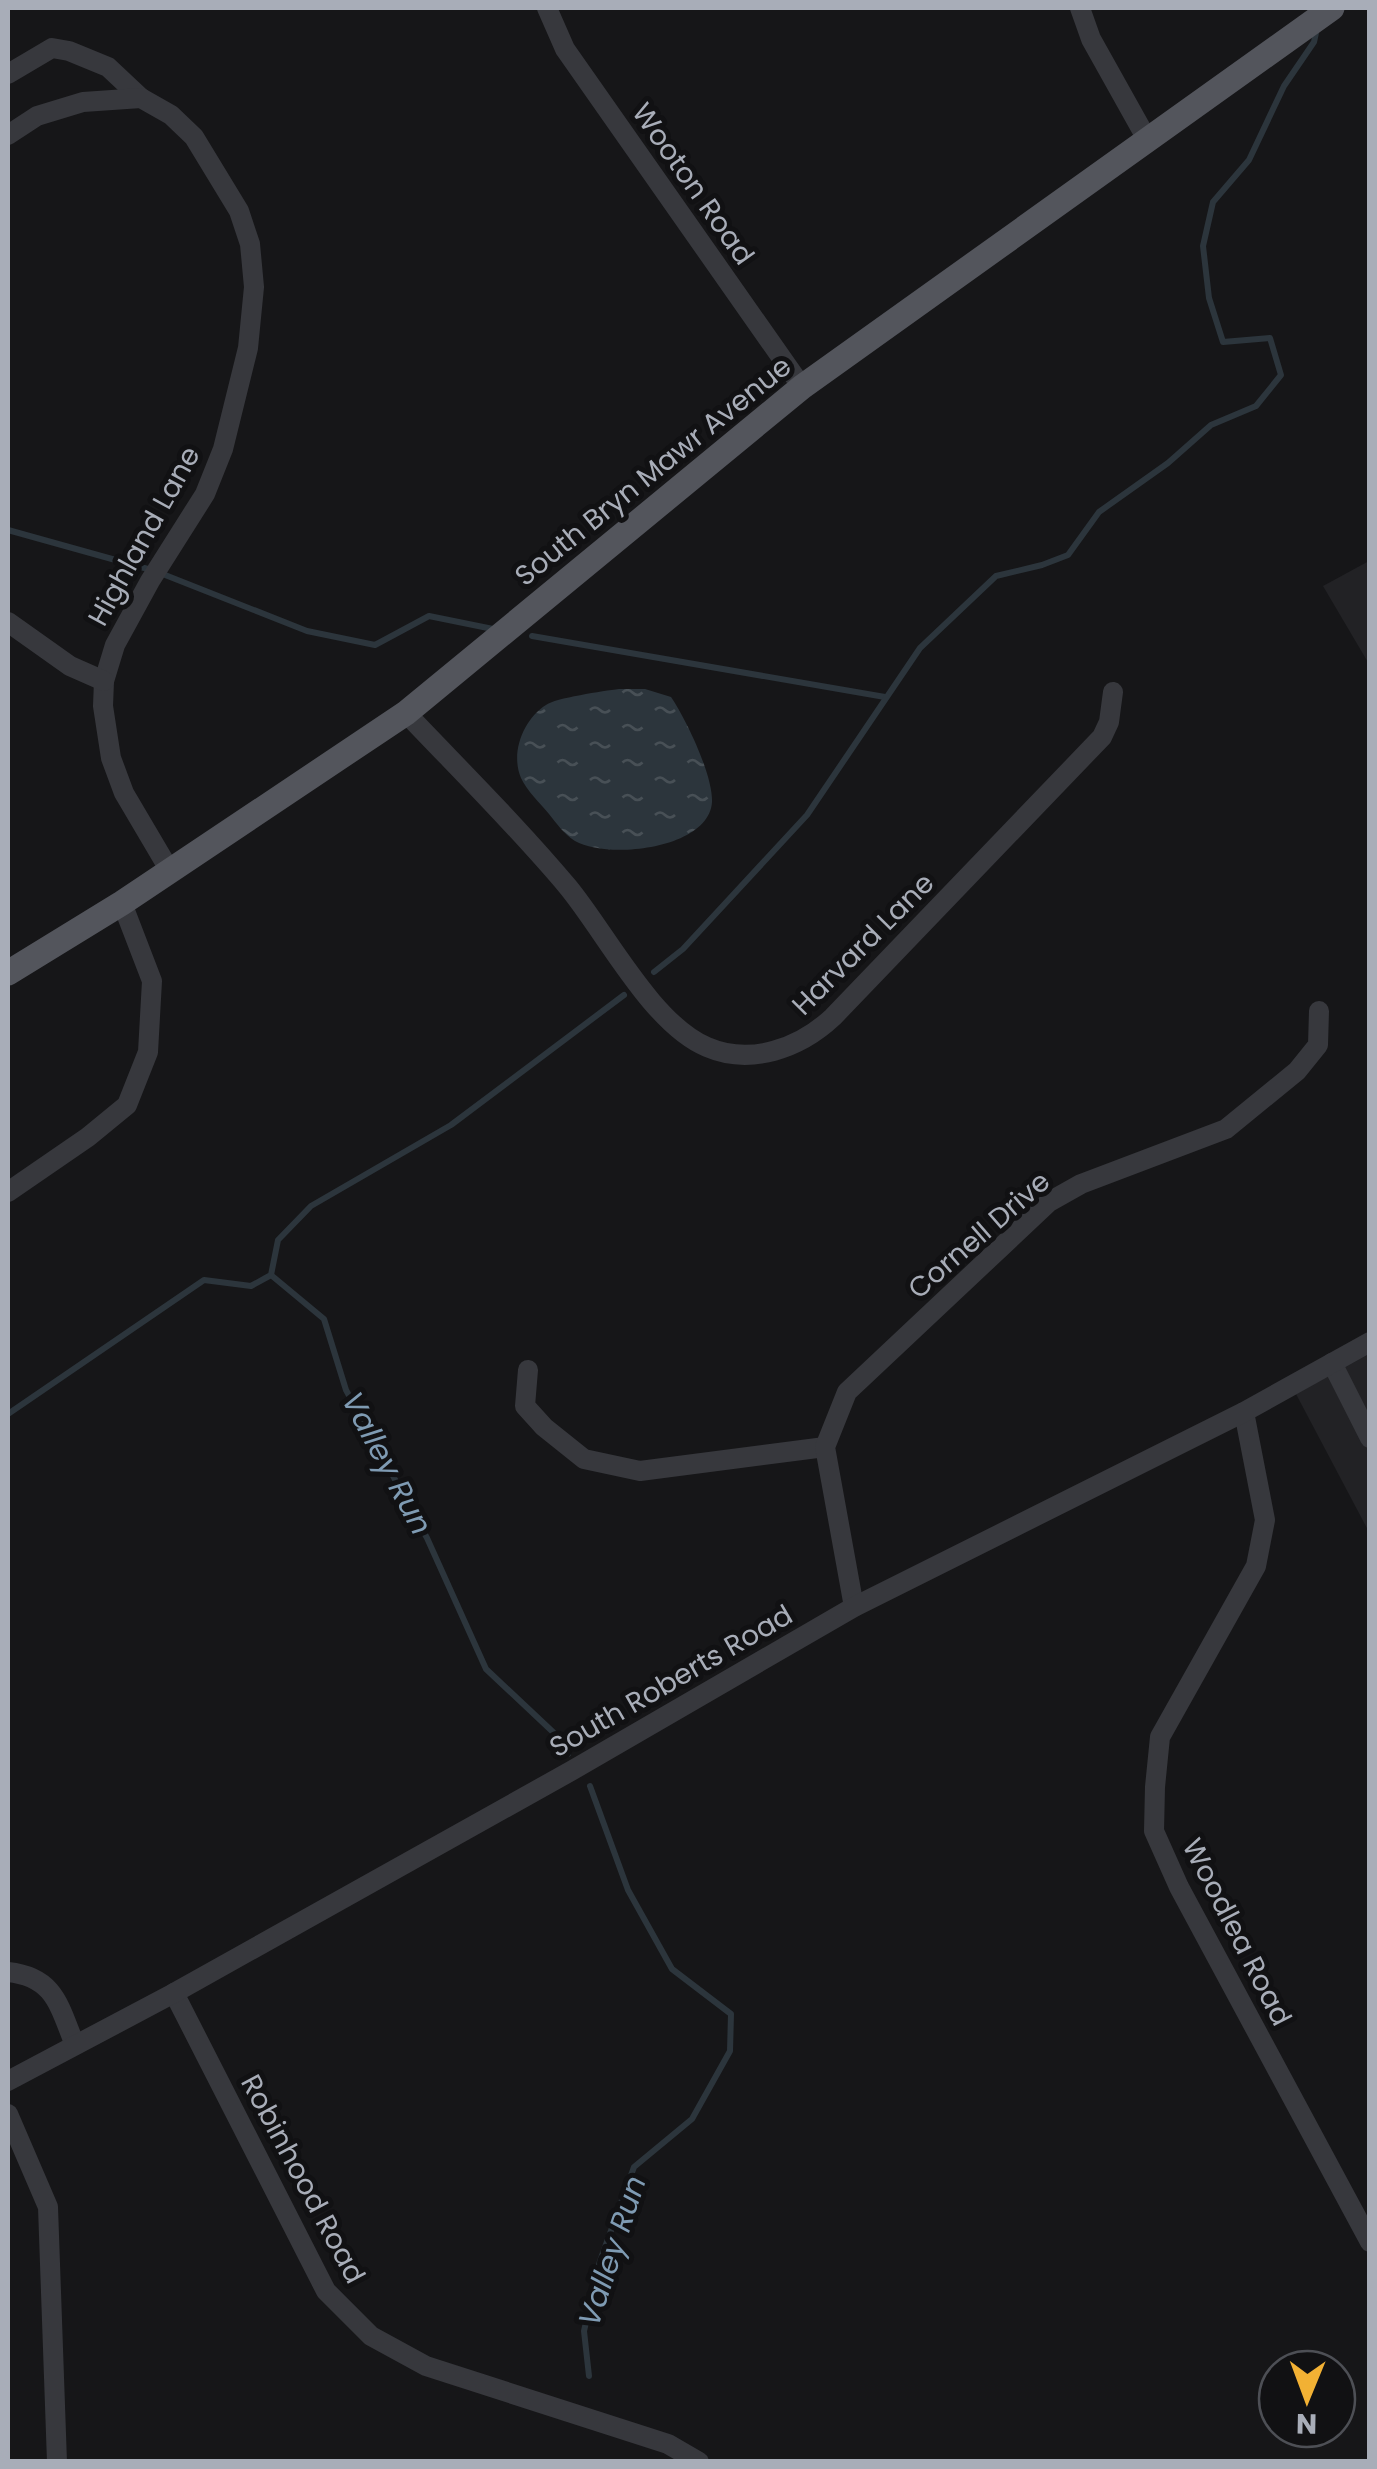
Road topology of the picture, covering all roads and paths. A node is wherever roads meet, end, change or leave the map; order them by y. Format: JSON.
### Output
{"nodes":[{"id":1,"x":548,"y":8,"type":"edge"},
{"id":2,"x":1080,"y":8,"type":"edge"},
{"id":3,"x":1331,"y":8,"type":"edge"},
{"id":4,"x":8,"y":74,"type":"edge"},
{"id":5,"x":140,"y":98,"type":"junction"},
{"id":6,"x":8,"y":135,"type":"edge"},
{"id":7,"x":1148,"y":141,"type":"junction"},
{"id":8,"x":802,"y":388,"type":"junction"},
{"id":9,"x":8,"y":622,"type":"edge"},
{"id":10,"x":104,"y":681,"type":"junction"},
{"id":11,"x":1113,"y":692,"type":"dead end"},
{"id":12,"x":406,"y":713,"type":"junction"},
{"id":13,"x":170,"y":871,"type":"junction"},
{"id":14,"x":122,"y":902,"type":"junction"},
{"id":15,"x":8,"y":972,"type":"edge"},
{"id":16,"x":1319,"y":1011,"type":"dead end"},
{"id":17,"x":8,"y":1192,"type":"edge"},
{"id":18,"x":1370,"y":1342,"type":"edge"},
{"id":19,"x":1332,"y":1363,"type":"junction"},
{"id":20,"x":528,"y":1370,"type":"dead end"},
{"id":21,"x":1244,"y":1412,"type":"junction"},
{"id":22,"x":1370,"y":1438,"type":"edge"},
{"id":23,"x":825,"y":1446,"type":"junction"},
{"id":24,"x":854,"y":1607,"type":"junction"},
{"id":25,"x":8,"y":1972,"type":"edge"},
{"id":26,"x":174,"y":1993,"type":"junction"},
{"id":27,"x":75,"y":2046,"type":"junction"},
{"id":28,"x":8,"y":2081,"type":"edge"},
{"id":29,"x":8,"y":2114,"type":"edge"},
{"id":30,"x":1370,"y":2242,"type":"edge"},
{"id":31,"x":57,"y":2462,"type":"edge"},
{"id":32,"x":699,"y":2462,"type":"edge"}],
"edges":[{"from":1,"to":8,"type":"street","name":"Wooton Road"},
{"from":2,"to":7,"type":"street"},
{"from":3,"to":7,"type":"main road","name":"South Bryn Mawr Avenue"},
{"from":4,"to":5,"type":"street","name":"Highland Lane"},
{"from":5,"to":6,"type":"street"},
{"from":5,"to":10,"type":"street","name":"Highland Lane"},
{"from":7,"to":8,"type":"main road","name":"South Bryn Mawr Avenue"},
{"from":8,"to":12,"type":"main road","name":"South Bryn Mawr Avenue"},
{"from":9,"to":10,"type":"street"},
{"from":10,"to":13,"type":"street","name":"Highland Lane"},
{"from":11,"to":12,"type":"street","name":"Harvard Lane"},
{"from":12,"to":13,"type":"main road","name":"South Bryn Mawr Avenue"},
{"from":13,"to":14,"type":"main road","name":"South Bryn Mawr Avenue"},
{"from":14,"to":15,"type":"main road","name":"South Bryn Mawr Avenue"},
{"from":14,"to":17,"type":"street"},
{"from":16,"to":23,"type":"street","name":"Cornell Drive"},
{"from":18,"to":19,"type":"street","name":"South Roberts Road"},
{"from":19,"to":21,"type":"street","name":"South Roberts Road"},
{"from":19,"to":22,"type":"street"},
{"from":20,"to":23,"type":"street"},
{"from":21,"to":24,"type":"street","name":"South Roberts Road"},
{"from":21,"to":30,"type":"street","name":"Woodlea Road"},
{"from":23,"to":24,"type":"street"},
{"from":24,"to":26,"type":"street","name":"South Roberts Road"},
{"from":25,"to":27,"type":"street"},
{"from":26,"to":27,"type":"street","name":"South Roberts Road"},
{"from":26,"to":32,"type":"street","name":"Robinhood Road"},
{"from":27,"to":28,"type":"street","name":"South Roberts Road"},
{"from":29,"to":31,"type":"street"}]}
